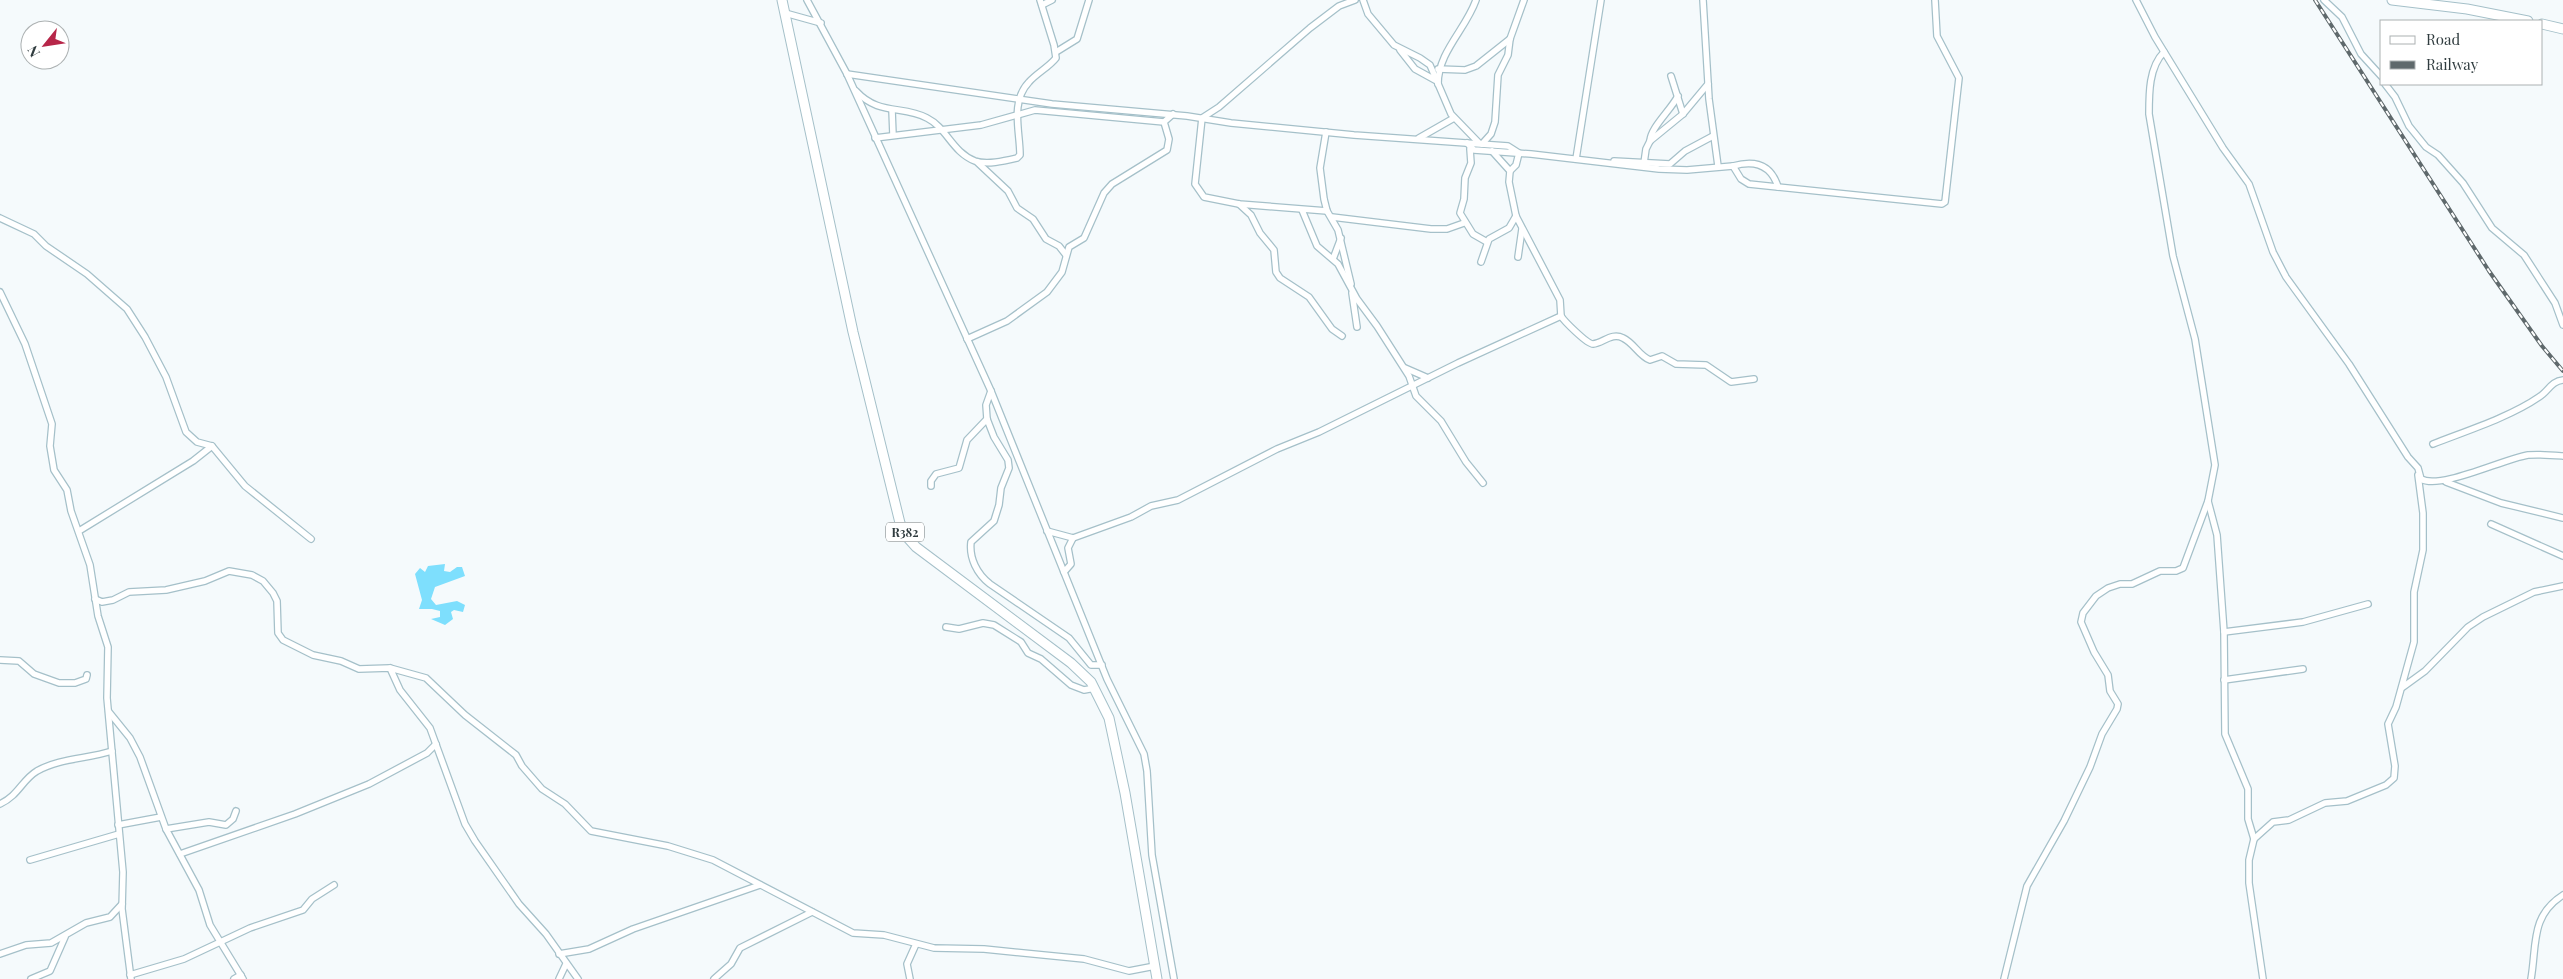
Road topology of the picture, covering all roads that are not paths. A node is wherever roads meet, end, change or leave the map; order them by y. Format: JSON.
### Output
{"nodes":[{"id":1,"x":782,"y":0,"type":"edge"},
{"id":2,"x":807,"y":0,"type":"edge"},
{"id":3,"x":1052,"y":0,"type":"edge"},
{"id":4,"x":1089,"y":0,"type":"edge"},
{"id":5,"x":1355,"y":0,"type":"edge"},
{"id":6,"x":1363,"y":0,"type":"edge"},
{"id":7,"x":1476,"y":0,"type":"edge"},
{"id":8,"x":1524,"y":0,"type":"edge"},
{"id":9,"x":1601,"y":0,"type":"edge"},
{"id":10,"x":1703,"y":0,"type":"edge"},
{"id":11,"x":1935,"y":0,"type":"edge"},
{"id":12,"x":2136,"y":0,"type":"edge"},
{"id":13,"x":2324,"y":0,"type":"edge"},
{"id":14,"x":2392,"y":0,"type":"edge"},
{"id":15,"x":1041,"y":2,"type":"edge"},
{"id":16,"x":785,"y":13,"type":"junction"},
{"id":17,"x":2523,"y":20,"type":"edge"},
{"id":18,"x":821,"y":23,"type":"junction"},
{"id":19,"x":2543,"y":24,"type":"edge"},
{"id":20,"x":2563,"y":29,"type":"edge"},
{"id":21,"x":1510,"y":39,"type":"junction"},
{"id":22,"x":1400,"y":49,"type":"junction"},
{"id":23,"x":1056,"y":52,"type":"junction"},
{"id":24,"x":2164,"y":52,"type":"junction"},
{"id":25,"x":1436,"y":70,"type":"junction"},
{"id":26,"x":847,"y":74,"type":"junction"},
{"id":27,"x":2380,"y":75,"type":"edge"},
{"id":28,"x":1672,"y":76,"type":"dead end"},
{"id":29,"x":1435,"y":80,"type":"junction"},
{"id":30,"x":1708,"y":84,"type":"junction"},
{"id":31,"x":2386,"y":85,"type":"edge"},
{"id":32,"x":852,"y":86,"type":"junction"},
{"id":33,"x":1438,"y":89,"type":"junction"},
{"id":34,"x":1678,"y":96,"type":"junction"},
{"id":35,"x":1020,"y":99,"type":"junction"},
{"id":36,"x":892,"y":110,"type":"junction"},
{"id":37,"x":1017,"y":113,"type":"junction"},
{"id":38,"x":1173,"y":114,"type":"junction"},
{"id":39,"x":1683,"y":114,"type":"junction"},
{"id":40,"x":1202,"y":118,"type":"junction"},
{"id":41,"x":1454,"y":118,"type":"junction"},
{"id":42,"x":1164,"y":122,"type":"junction"},
{"id":43,"x":941,"y":128,"type":"junction"},
{"id":44,"x":1326,"y":132,"type":"junction"},
{"id":45,"x":1491,"y":134,"type":"junction"},
{"id":46,"x":893,"y":136,"type":"junction"},
{"id":47,"x":1713,"y":136,"type":"junction"},
{"id":48,"x":875,"y":138,"type":"junction"},
{"id":49,"x":1417,"y":139,"type":"junction"},
{"id":50,"x":1650,"y":141,"type":"junction"},
{"id":51,"x":1480,"y":144,"type":"junction"},
{"id":52,"x":1469,"y":146,"type":"junction"},
{"id":53,"x":1493,"y":148,"type":"junction"},
{"id":54,"x":1519,"y":153,"type":"junction"},
{"id":55,"x":1576,"y":159,"type":"junction"},
{"id":56,"x":977,"y":162,"type":"junction"},
{"id":57,"x":1599,"y":162,"type":"junction"},
{"id":58,"x":1644,"y":163,"type":"junction"},
{"id":59,"x":1718,"y":166,"type":"junction"},
{"id":60,"x":1733,"y":166,"type":"junction"},
{"id":61,"x":1510,"y":171,"type":"junction"},
{"id":62,"x":1778,"y":187,"type":"junction"},
{"id":63,"x":1239,"y":204,"type":"junction"},
{"id":64,"x":1302,"y":210,"type":"junction"},
{"id":65,"x":1327,"y":211,"type":"junction"},
{"id":66,"x":1516,"y":216,"type":"junction"},
{"id":67,"x":1332,"y":217,"type":"junction"},
{"id":68,"x":0,"y":218,"type":"edge"},
{"id":69,"x":1464,"y":223,"type":"junction"},
{"id":70,"x":1522,"y":229,"type":"junction"},
{"id":71,"x":1341,"y":238,"type":"junction"},
{"id":72,"x":1487,"y":242,"type":"junction"},
{"id":73,"x":1066,"y":255,"type":"junction"},
{"id":74,"x":1518,"y":257,"type":"dead end"},
{"id":75,"x":1334,"y":258,"type":"junction"},
{"id":76,"x":1481,"y":262,"type":"dead end"},
{"id":77,"x":1352,"y":291,"type":"junction"},
{"id":78,"x":0,"y":292,"type":"edge"},
{"id":79,"x":1561,"y":316,"type":"junction"},
{"id":80,"x":2563,"y":325,"type":"edge"},
{"id":81,"x":1357,"y":327,"type":"dead end"},
{"id":82,"x":1342,"y":336,"type":"dead end"},
{"id":83,"x":967,"y":339,"type":"junction"},
{"id":84,"x":1402,"y":368,"type":"junction"},
{"id":85,"x":1428,"y":378,"type":"junction"},
{"id":86,"x":1754,"y":379,"type":"dead end"},
{"id":87,"x":2563,"y":380,"type":"edge"},
{"id":88,"x":1412,"y":387,"type":"junction"},
{"id":89,"x":990,"y":391,"type":"junction"},
{"id":90,"x":987,"y":419,"type":"junction"},
{"id":91,"x":2433,"y":444,"type":"dead end"},
{"id":92,"x":212,"y":446,"type":"junction"},
{"id":93,"x":2563,"y":456,"type":"edge"},
{"id":94,"x":2418,"y":468,"type":"junction"},
{"id":95,"x":2446,"y":482,"type":"junction"},
{"id":96,"x":1483,"y":483,"type":"dead end"},
{"id":97,"x":931,"y":486,"type":"dead end"},
{"id":98,"x":2208,"y":501,"type":"junction"},
{"id":99,"x":2563,"y":518,"type":"edge"},
{"id":100,"x":2491,"y":524,"type":"dead end"},
{"id":101,"x":79,"y":531,"type":"junction"},
{"id":102,"x":1047,"y":531,"type":"junction"},
{"id":103,"x":1073,"y":538,"type":"junction"},
{"id":104,"x":311,"y":539,"type":"dead end"},
{"id":105,"x":2563,"y":556,"type":"edge"},
{"id":106,"x":1064,"y":572,"type":"junction"},
{"id":107,"x":2563,"y":586,"type":"edge"},
{"id":108,"x":95,"y":599,"type":"junction"},
{"id":109,"x":2368,"y":604,"type":"dead end"},
{"id":110,"x":946,"y":627,"type":"dead end"},
{"id":111,"x":2224,"y":632,"type":"junction"},
{"id":112,"x":0,"y":660,"type":"edge"},
{"id":113,"x":1102,"y":665,"type":"junction"},
{"id":114,"x":390,"y":668,"type":"junction"},
{"id":115,"x":2303,"y":669,"type":"dead end"},
{"id":116,"x":87,"y":675,"type":"dead end"},
{"id":117,"x":2224,"y":680,"type":"junction"},
{"id":118,"x":1096,"y":688,"type":"junction"},
{"id":119,"x":2402,"y":688,"type":"junction"},
{"id":120,"x":108,"y":710,"type":"junction"},
{"id":121,"x":436,"y":744,"type":"junction"},
{"id":122,"x":112,"y":750,"type":"junction"},
{"id":123,"x":0,"y":804,"type":"edge"},
{"id":124,"x":236,"y":810,"type":"dead end"},
{"id":125,"x":161,"y":817,"type":"junction"},
{"id":126,"x":118,"y":825,"type":"junction"},
{"id":127,"x":166,"y":829,"type":"junction"},
{"id":128,"x":119,"y":834,"type":"junction"},
{"id":129,"x":2254,"y":839,"type":"junction"},
{"id":130,"x":180,"y":854,"type":"junction"},
{"id":131,"x":30,"y":860,"type":"dead end"},
{"id":132,"x":334,"y":885,"type":"dead end"},
{"id":133,"x":760,"y":885,"type":"junction"},
{"id":134,"x":2563,"y":895,"type":"edge"},
{"id":135,"x":122,"y":904,"type":"junction"},
{"id":136,"x":812,"y":912,"type":"junction"},
{"id":137,"x":65,"y":936,"type":"junction"},
{"id":138,"x":222,"y":942,"type":"junction"},
{"id":139,"x":916,"y":944,"type":"junction"},
{"id":140,"x":0,"y":954,"type":"edge"},
{"id":141,"x":559,"y":954,"type":"junction"},
{"id":142,"x":566,"y":964,"type":"junction"},
{"id":143,"x":1155,"y":966,"type":"junction"},
{"id":144,"x":130,"y":977,"type":"edge"},
{"id":145,"x":242,"y":977,"type":"edge"},
{"id":146,"x":31,"y":979,"type":"edge"},
{"id":147,"x":234,"y":979,"type":"edge"},
{"id":148,"x":559,"y":979,"type":"edge"},
{"id":149,"x":578,"y":979,"type":"edge"},
{"id":150,"x":714,"y":979,"type":"edge"},
{"id":151,"x":910,"y":979,"type":"edge"},
{"id":152,"x":1156,"y":979,"type":"edge"},
{"id":153,"x":1174,"y":979,"type":"edge"},
{"id":154,"x":2004,"y":979,"type":"edge"},
{"id":155,"x":2263,"y":979,"type":"edge"},
{"id":156,"x":2531,"y":979,"type":"edge"}],
"edges":[{"from":1,"to":16,"type":"main road","number":"R382"},
{"from":2,"to":18,"type":"street"},
{"from":3,"to":15,"type":"street"},
{"from":4,"to":23,"type":"street"},
{"from":5,"to":40,"type":"street"},
{"from":6,"to":22,"type":"street"},
{"from":7,"to":25,"type":"street"},
{"from":8,"to":21,"type":"street"},
{"from":9,"to":55,"type":"street"},
{"from":10,"to":30,"type":"street"},
{"from":11,"to":62,"type":"street"},
{"from":12,"to":24,"type":"street"},
{"from":13,"to":27,"type":"street"},
{"from":14,"to":17,"type":"main road"},
{"from":15,"to":23,"type":"street"},
{"from":16,"to":18,"type":"street"},
{"from":16,"to":118,"type":"main road","number":"R382"},
{"from":18,"to":26,"type":"street"},
{"from":19,"to":20,"type":"main road"},
{"from":21,"to":25,"type":"street"},
{"from":21,"to":45,"type":"street"},
{"from":22,"to":25,"type":"street"},
{"from":22,"to":29,"type":"street"},
{"from":23,"to":35,"type":"street"},
{"from":24,"to":94,"type":"street"},
{"from":24,"to":98,"type":"street"},
{"from":25,"to":29,"type":"street"},
{"from":25,"to":33,"type":"street"},
{"from":26,"to":32,"type":"street"},
{"from":26,"to":35,"type":"street"},
{"from":28,"to":34,"type":"street"},
{"from":29,"to":33,"type":"street"},
{"from":30,"to":39,"type":"street"},
{"from":30,"to":47,"type":"street"},
{"from":31,"to":80,"type":"street"},
{"from":32,"to":36,"type":"street"},
{"from":32,"to":48,"type":"street"},
{"from":33,"to":41,"type":"street"},
{"from":34,"to":39,"type":"street"},
{"from":34,"to":50,"type":"street"},
{"from":35,"to":37,"type":"street"},
{"from":35,"to":38,"type":"street"},
{"from":36,"to":43,"type":"street"},
{"from":36,"to":46,"type":"street"},
{"from":37,"to":42,"type":"street"},
{"from":37,"to":43,"type":"street"},
{"from":37,"to":56,"type":"street"},
{"from":38,"to":40,"type":"street"},
{"from":38,"to":42,"type":"street"},
{"from":39,"to":50,"type":"street"},
{"from":40,"to":44,"type":"street"},
{"from":40,"to":63,"type":"street"},
{"from":41,"to":49,"type":"street"},
{"from":41,"to":51,"type":"street"},
{"from":42,"to":73,"type":"street"},
{"from":43,"to":46,"type":"street"},
{"from":43,"to":56,"type":"street"},
{"from":44,"to":49,"type":"street"},
{"from":44,"to":65,"type":"street"},
{"from":45,"to":51,"type":"street"},
{"from":45,"to":53,"type":"street"},
{"from":46,"to":48,"type":"street"},
{"from":47,"to":58,"type":"street"},
{"from":47,"to":59,"type":"street"},
{"from":48,"to":83,"type":"street"},
{"from":49,"to":52,"type":"street"},
{"from":50,"to":58,"type":"street"},
{"from":51,"to":52,"type":"street"},
{"from":51,"to":53,"type":"street"},
{"from":52,"to":53,"type":"street"},
{"from":52,"to":69,"type":"street"},
{"from":53,"to":54,"type":"street"},
{"from":53,"to":61,"type":"street"},
{"from":54,"to":55,"type":"street"},
{"from":54,"to":61,"type":"street"},
{"from":55,"to":57,"type":"street"},
{"from":56,"to":73,"type":"street"},
{"from":57,"to":58,"type":"street"},
{"from":57,"to":59,"type":"street"},
{"from":59,"to":60,"type":"street"},
{"from":60,"to":62,"type":"street"},
{"from":60,"to":62,"type":"street"},
{"from":61,"to":66,"type":"street"},
{"from":63,"to":64,"type":"street"},
{"from":63,"to":82,"type":"street"},
{"from":64,"to":65,"type":"street"},
{"from":64,"to":75,"type":"street"},
{"from":65,"to":67,"type":"street"},
{"from":66,"to":70,"type":"street"},
{"from":66,"to":72,"type":"street"},
{"from":67,"to":69,"type":"street"},
{"from":67,"to":71,"type":"street"},
{"from":68,"to":92,"type":"street"},
{"from":69,"to":72,"type":"street"},
{"from":70,"to":74,"type":"street"},
{"from":70,"to":79,"type":"street"},
{"from":71,"to":75,"type":"street"},
{"from":71,"to":77,"type":"street"},
{"from":72,"to":76,"type":"street"},
{"from":73,"to":83,"type":"street"},
{"from":75,"to":77,"type":"street"},
{"from":77,"to":81,"type":"street"},
{"from":77,"to":84,"type":"street"},
{"from":78,"to":101,"type":"street"},
{"from":79,"to":85,"type":"street"},
{"from":79,"to":86,"type":"street"},
{"from":83,"to":89,"type":"street"},
{"from":84,"to":85,"type":"street"},
{"from":84,"to":88,"type":"street"},
{"from":85,"to":88,"type":"street"},
{"from":87,"to":91,"type":"street"},
{"from":88,"to":96,"type":"street"},
{"from":88,"to":103,"type":"street"},
{"from":89,"to":90,"type":"street"},
{"from":89,"to":102,"type":"street"},
{"from":90,"to":97,"type":"street"},
{"from":90,"to":113,"type":"street"},
{"from":92,"to":101,"type":"street"},
{"from":92,"to":104,"type":"street"},
{"from":93,"to":95,"type":"street"},
{"from":94,"to":95,"type":"street"},
{"from":94,"to":119,"type":"street"},
{"from":95,"to":99,"type":"street"},
{"from":98,"to":111,"type":"street"},
{"from":98,"to":154,"type":"street"},
{"from":100,"to":105,"type":"street"},
{"from":101,"to":108,"type":"street"},
{"from":102,"to":103,"type":"street"},
{"from":102,"to":106,"type":"street"},
{"from":103,"to":106,"type":"street"},
{"from":106,"to":113,"type":"street"},
{"from":107,"to":119,"type":"street"},
{"from":108,"to":114,"type":"street"},
{"from":108,"to":120,"type":"street"},
{"from":109,"to":111,"type":"street"},
{"from":110,"to":118,"type":"street"},
{"from":111,"to":117,"type":"street"},
{"from":112,"to":116,"type":"street"},
{"from":113,"to":153,"type":"street"},
{"from":114,"to":121,"type":"street"},
{"from":114,"to":133,"type":"street"},
{"from":115,"to":117,"type":"street"},
{"from":117,"to":129,"type":"street"},
{"from":118,"to":143,"type":"main road","number":"R382"},
{"from":119,"to":129,"type":"street"},
{"from":120,"to":122,"type":"street"},
{"from":120,"to":125,"type":"street"},
{"from":121,"to":130,"type":"street"},
{"from":121,"to":141,"type":"street"},
{"from":122,"to":123,"type":"street"},
{"from":122,"to":126,"type":"street"},
{"from":124,"to":127,"type":"street"},
{"from":125,"to":126,"type":"street"},
{"from":125,"to":127,"type":"street"},
{"from":126,"to":128,"type":"street"},
{"from":127,"to":130,"type":"street"},
{"from":128,"to":131,"type":"street"},
{"from":128,"to":135,"type":"street"},
{"from":129,"to":155,"type":"street"},
{"from":130,"to":138,"type":"street"},
{"from":132,"to":138,"type":"street"},
{"from":133,"to":136,"type":"street"},
{"from":133,"to":141,"type":"street"},
{"from":134,"to":156,"type":"street"},
{"from":135,"to":137,"type":"street"},
{"from":135,"to":144,"type":"street"},
{"from":136,"to":139,"type":"street"},
{"from":136,"to":150,"type":"street"},
{"from":137,"to":140,"type":"street"},
{"from":137,"to":146,"type":"street"},
{"from":138,"to":144,"type":"street"},
{"from":138,"to":145,"type":"street"},
{"from":139,"to":143,"type":"street"},
{"from":139,"to":151,"type":"street"},
{"from":141,"to":142,"type":"street"},
{"from":142,"to":148,"type":"street"},
{"from":142,"to":149,"type":"street"},
{"from":143,"to":152,"type":"main road","number":"R382"},
{"from":145,"to":147,"type":"street"}]}
